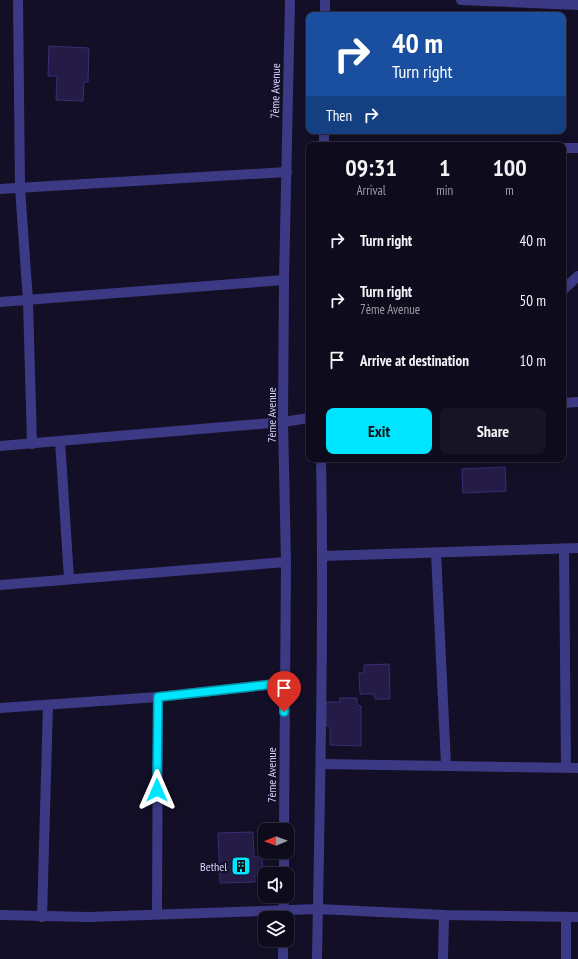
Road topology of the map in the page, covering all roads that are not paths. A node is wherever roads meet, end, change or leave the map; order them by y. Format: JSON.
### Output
{"nodes":[{"id":1,"x":18,"y":0,"type":"edge"},
{"id":2,"x":290,"y":0,"type":"edge"},
{"id":3,"x":325,"y":0,"type":"edge"},
{"id":4,"x":461,"y":0,"type":"edge"},
{"id":5,"x":578,"y":5,"type":"edge"},
{"id":6,"x":325,"y":12,"type":"edge"},
{"id":7,"x":566,"y":148,"type":"edge"},
{"id":8,"x":578,"y":148,"type":"edge"},
{"id":9,"x":287,"y":172,"type":"junction"},
{"id":10,"x":20,"y":188,"type":"junction"},
{"id":11,"x":0,"y":189,"type":"edge"},
{"id":12,"x":578,"y":276,"type":"edge"},
{"id":13,"x":284,"y":280,"type":"junction"},
{"id":14,"x":566,"y":287,"type":"edge"},
{"id":15,"x":28,"y":301,"type":"junction"},
{"id":16,"x":0,"y":302,"type":"edge"},
{"id":17,"x":578,"y":402,"type":"edge"},
{"id":18,"x":566,"y":403,"type":"edge"},
{"id":19,"x":306,"y":418,"type":"edge"},
{"id":20,"x":283,"y":422,"type":"junction"},
{"id":21,"x":60,"y":441,"type":"junction"},
{"id":22,"x":32,"y":444,"type":"junction"},
{"id":23,"x":0,"y":446,"type":"edge"},
{"id":24,"x":321,"y":462,"type":"edge"},
{"id":25,"x":578,"y":548,"type":"edge"},
{"id":26,"x":564,"y":549,"type":"junction"},
{"id":27,"x":436,"y":553,"type":"junction"},
{"id":28,"x":322,"y":556,"type":"junction"},
{"id":29,"x":286,"y":562,"type":"junction"},
{"id":30,"x":69,"y":578,"type":"junction"},
{"id":31,"x":0,"y":585,"type":"edge"},
{"id":32,"x":284,"y":683,"type":"junction"},
{"id":33,"x":158,"y":697,"type":"junction"},
{"id":34,"x":48,"y":705,"type":"junction"},
{"id":35,"x":0,"y":708,"type":"edge"},
{"id":36,"x":321,"y":764,"type":"junction"},
{"id":37,"x":446,"y":765,"type":"junction"},
{"id":38,"x":566,"y":767,"type":"junction"},
{"id":39,"x":578,"y":768,"type":"edge"},
{"id":40,"x":284,"y":823,"type":"edge"},
{"id":41,"x":318,"y":909,"type":"junction"},
{"id":42,"x":294,"y":913,"type":"edge"},
{"id":43,"x":157,"y":914,"type":"junction"},
{"id":44,"x":0,"y":915,"type":"edge"},
{"id":45,"x":258,"y":915,"type":"edge"},
{"id":46,"x":444,"y":915,"type":"junction"},
{"id":47,"x":42,"y":917,"type":"junction"},
{"id":48,"x":566,"y":917,"type":"junction"},
{"id":49,"x":578,"y":917,"type":"edge"},
{"id":50,"x":283,"y":947,"type":"edge"},
{"id":51,"x":283,"y":959,"type":"edge"},
{"id":52,"x":317,"y":959,"type":"edge"},
{"id":53,"x":443,"y":959,"type":"edge"},
{"id":54,"x":566,"y":959,"type":"edge"}],
"edges":[{"from":1,"to":10,"type":"street"},
{"from":2,"to":9,"type":"street","name":"7ème Avenue"},
{"from":3,"to":6,"type":"street"},
{"from":4,"to":5,"type":"street"},
{"from":7,"to":8,"type":"street"},
{"from":9,"to":10,"type":"street"},
{"from":9,"to":13,"type":"street","name":"7ème Avenue"},
{"from":10,"to":11,"type":"street"},
{"from":10,"to":15,"type":"street"},
{"from":12,"to":14,"type":"street"},
{"from":13,"to":15,"type":"street"},
{"from":13,"to":20,"type":"street","name":"7ème Avenue"},
{"from":15,"to":16,"type":"street"},
{"from":15,"to":22,"type":"street"},
{"from":17,"to":18,"type":"street"},
{"from":19,"to":20,"type":"street"},
{"from":20,"to":21,"type":"street"},
{"from":20,"to":29,"type":"street","name":"7ème Avenue"},
{"from":21,"to":22,"type":"street"},
{"from":21,"to":30,"type":"street"},
{"from":22,"to":23,"type":"street"},
{"from":24,"to":28,"type":"street"},
{"from":25,"to":26,"type":"street"},
{"from":26,"to":27,"type":"street"},
{"from":26,"to":38,"type":"street"},
{"from":27,"to":28,"type":"street"},
{"from":27,"to":37,"type":"street"},
{"from":28,"to":36,"type":"street"},
{"from":29,"to":30,"type":"street"},
{"from":29,"to":32,"type":"street","name":"7ème Avenue"},
{"from":30,"to":31,"type":"street"},
{"from":32,"to":33,"type":"street"},
{"from":32,"to":40,"type":"street","name":"7ème Avenue"},
{"from":33,"to":34,"type":"street"},
{"from":33,"to":43,"type":"street"},
{"from":34,"to":35,"type":"street"},
{"from":34,"to":47,"type":"street"},
{"from":36,"to":37,"type":"street"},
{"from":36,"to":41,"type":"street"},
{"from":37,"to":38,"type":"street"},
{"from":38,"to":39,"type":"street"},
{"from":41,"to":42,"type":"street"},
{"from":41,"to":46,"type":"street"},
{"from":41,"to":52,"type":"street"},
{"from":43,"to":45,"type":"street"},
{"from":43,"to":47,"type":"street"},
{"from":44,"to":47,"type":"street"},
{"from":46,"to":48,"type":"street"},
{"from":46,"to":53,"type":"street"},
{"from":48,"to":49,"type":"street"},
{"from":48,"to":54,"type":"street"},
{"from":50,"to":51,"type":"street"}]}
